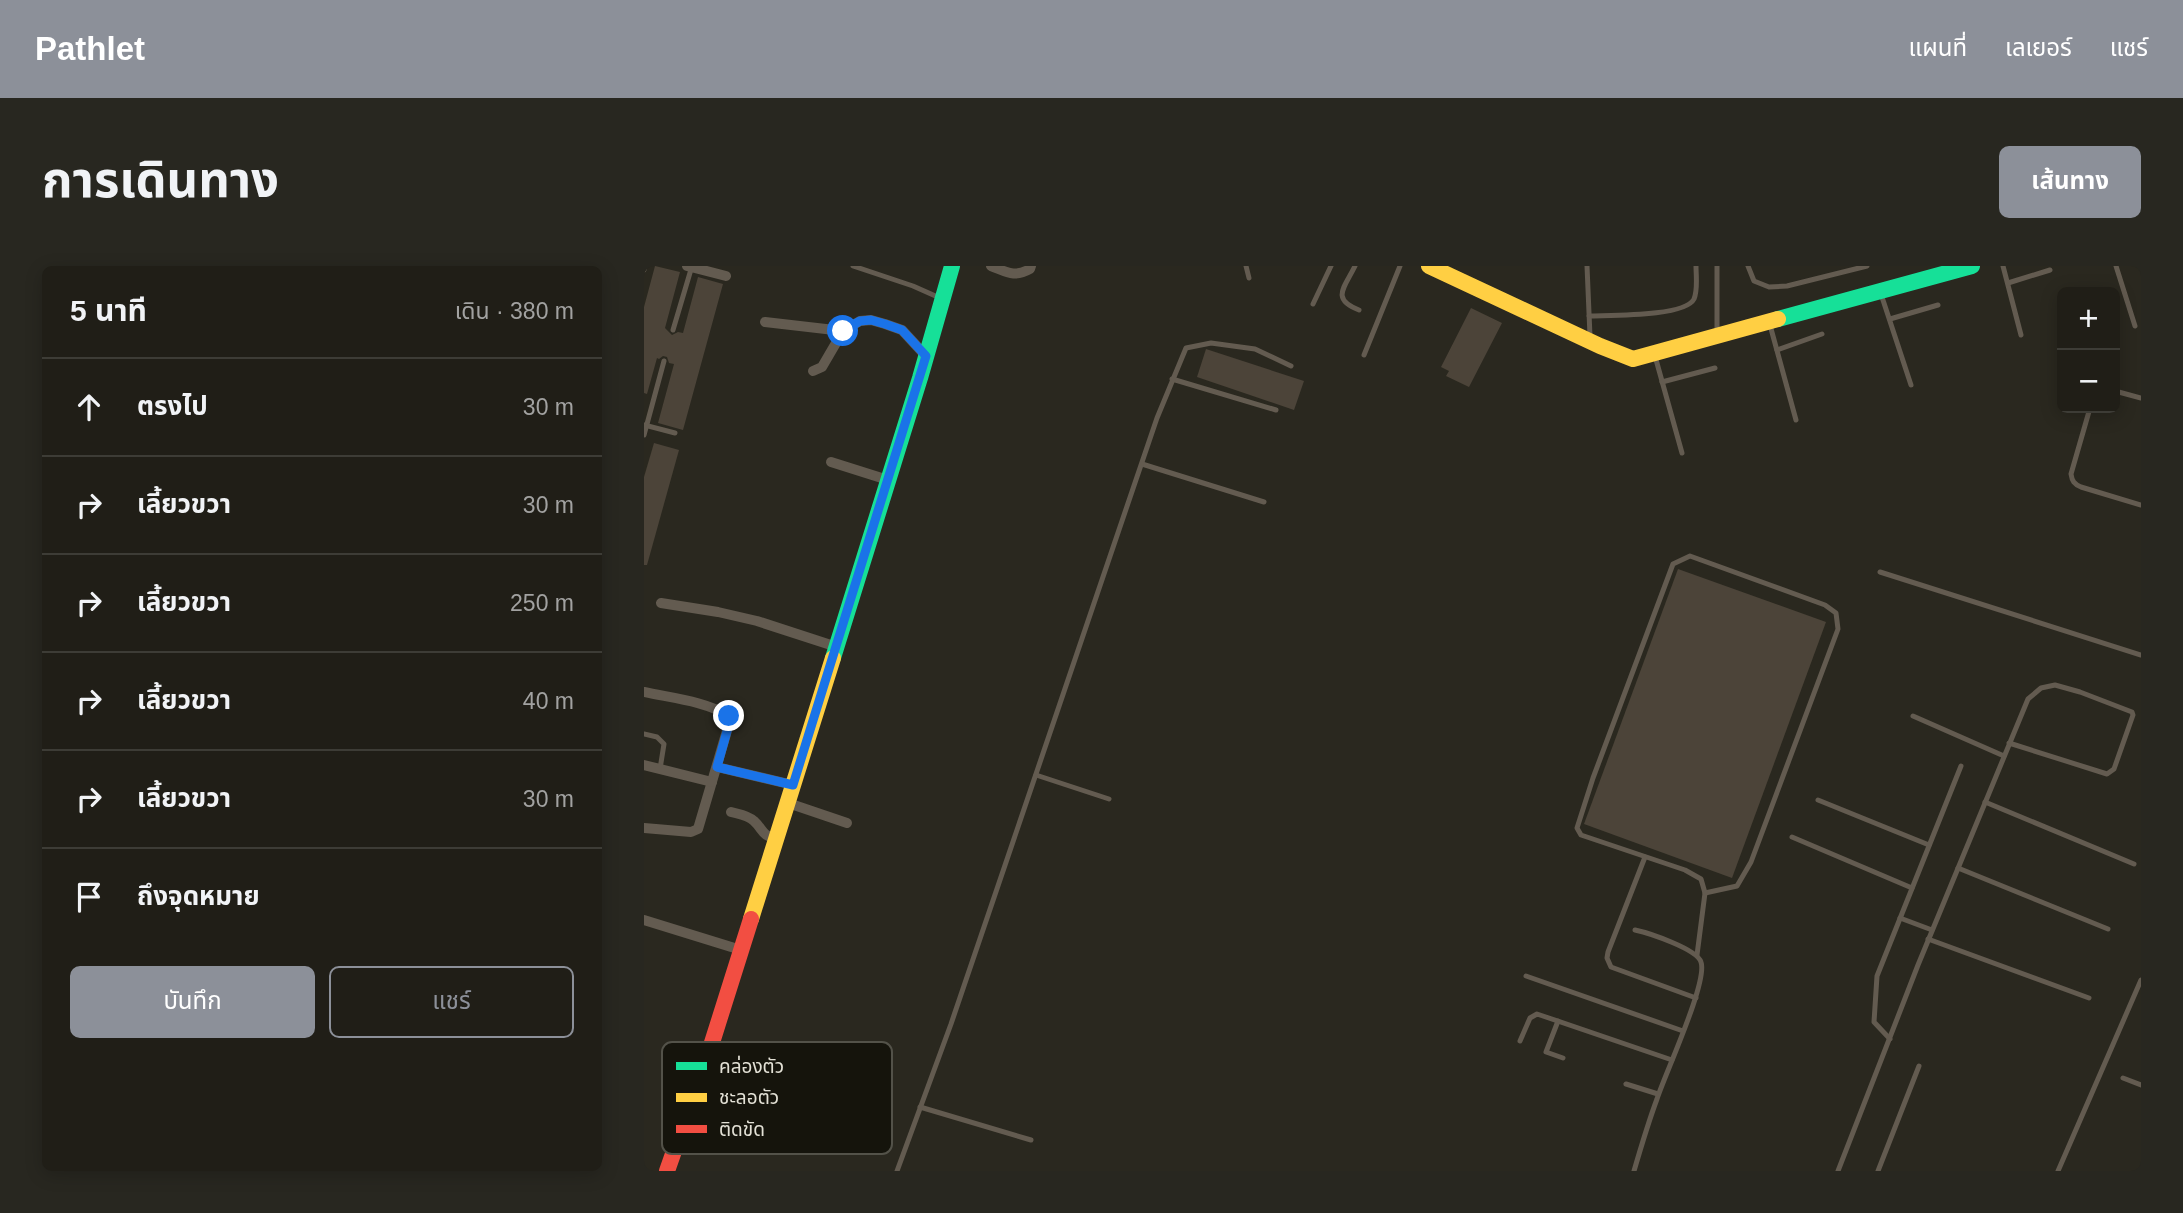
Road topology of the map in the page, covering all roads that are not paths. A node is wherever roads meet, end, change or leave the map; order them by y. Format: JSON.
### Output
{"nodes":[{"id":1,"x":690,"y":266,"type":"edge"},
{"id":2,"x":853,"y":266,"type":"edge"},
{"id":3,"x":952,"y":266,"type":"edge"},
{"id":4,"x":991,"y":266,"type":"edge"},
{"id":5,"x":1031,"y":266,"type":"edge"},
{"id":6,"x":1246,"y":266,"type":"edge"},
{"id":7,"x":1331,"y":266,"type":"edge"},
{"id":8,"x":1356,"y":266,"type":"edge"},
{"id":9,"x":1400,"y":266,"type":"edge"},
{"id":10,"x":1429,"y":266,"type":"edge"},
{"id":11,"x":1587,"y":266,"type":"edge"},
{"id":12,"x":1696,"y":266,"type":"edge"},
{"id":13,"x":1717,"y":266,"type":"edge"},
{"id":14,"x":1748,"y":266,"type":"edge"},
{"id":15,"x":1867,"y":266,"type":"edge"},
{"id":16,"x":1972,"y":266,"type":"edge"},
{"id":17,"x":2003,"y":266,"type":"edge"},
{"id":18,"x":2116,"y":266,"type":"edge"},
{"id":19,"x":1947,"y":269,"type":"edge"},
{"id":20,"x":2050,"y":270,"type":"dead end"},
{"id":21,"x":726,"y":275,"type":"dead end"},
{"id":22,"x":1249,"y":278,"type":"dead end"},
{"id":23,"x":2008,"y":284,"type":"junction"},
{"id":24,"x":1880,"y":291,"type":"junction"},
{"id":25,"x":943,"y":299,"type":"junction"},
{"id":26,"x":1312,"y":304,"type":"dead end"},
{"id":27,"x":1938,"y":305,"type":"dead end"},
{"id":28,"x":1359,"y":310,"type":"dead end"},
{"id":29,"x":1589,"y":316,"type":"junction"},
{"id":30,"x":1890,"y":319,"type":"junction"},
{"id":31,"x":765,"y":322,"type":"dead end"},
{"id":32,"x":1769,"y":322,"type":"junction"},
{"id":33,"x":2135,"y":326,"type":"dead end"},
{"id":34,"x":673,"y":330,"type":"dead end"},
{"id":35,"x":843,"y":331,"type":"junction"},
{"id":36,"x":1822,"y":334,"type":"dead end"},
{"id":37,"x":2021,"y":335,"type":"dead end"},
{"id":38,"x":1717,"y":336,"type":"junction"},
{"id":39,"x":1590,"y":342,"type":"junction"},
{"id":40,"x":1777,"y":350,"type":"junction"},
{"id":41,"x":1654,"y":353,"type":"junction"},
{"id":42,"x":1364,"y":355,"type":"dead end"},
{"id":43,"x":926,"y":356,"type":"junction"},
{"id":44,"x":664,"y":361,"type":"dead end"},
{"id":45,"x":1291,"y":366,"type":"dead end"},
{"id":46,"x":1715,"y":368,"type":"dead end"},
{"id":47,"x":813,"y":371,"type":"dead end"},
{"id":48,"x":1172,"y":379,"type":"junction"},
{"id":49,"x":1662,"y":382,"type":"junction"},
{"id":50,"x":1911,"y":385,"type":"dead end"},
{"id":51,"x":2120,"y":392,"type":"edge"},
{"id":52,"x":2141,"y":398,"type":"edge"},
{"id":53,"x":1276,"y":410,"type":"dead end"},
{"id":54,"x":2089,"y":413,"type":"edge"},
{"id":55,"x":1796,"y":420,"type":"dead end"},
{"id":56,"x":645,"y":425,"type":"edge"},
{"id":57,"x":675,"y":433,"type":"dead end"},
{"id":58,"x":644,"y":435,"type":"edge"},
{"id":59,"x":1682,"y":453,"type":"dead end"},
{"id":60,"x":831,"y":462,"type":"dead end"},
{"id":61,"x":1142,"y":464,"type":"junction"},
{"id":62,"x":888,"y":480,"type":"junction"},
{"id":63,"x":1264,"y":502,"type":"dead end"},
{"id":64,"x":2141,"y":505,"type":"edge"},
{"id":65,"x":1880,"y":572,"type":"dead end"},
{"id":66,"x":661,"y":603,"type":"dead end"},
{"id":67,"x":837,"y":647,"type":"junction"},
{"id":68,"x":2141,"y":656,"type":"edge"},
{"id":69,"x":644,"y":692,"type":"edge"},
{"id":70,"x":1913,"y":716,"type":"dead end"},
{"id":71,"x":644,"y":734,"type":"edge"},
{"id":72,"x":2010,"y":743,"type":"junction"},
{"id":73,"x":2004,"y":756,"type":"junction"},
{"id":74,"x":644,"y":765,"type":"edge"},
{"id":75,"x":1961,"y":766,"type":"dead end"},
{"id":76,"x":717,"y":767,"type":"junction"},
{"id":77,"x":660,"y":769,"type":"junction"},
{"id":78,"x":1036,"y":775,"type":"junction"},
{"id":79,"x":712,"y":782,"type":"junction"},
{"id":80,"x":793,"y":785,"type":"junction"},
{"id":81,"x":1109,"y":799,"type":"dead end"},
{"id":82,"x":1818,"y":800,"type":"dead end"},
{"id":83,"x":1985,"y":802,"type":"junction"},
{"id":84,"x":788,"y":803,"type":"junction"},
{"id":85,"x":731,"y":812,"type":"dead end"},
{"id":86,"x":847,"y":823,"type":"dead end"},
{"id":87,"x":644,"y":828,"type":"edge"},
{"id":88,"x":1792,"y":837,"type":"dead end"},
{"id":89,"x":777,"y":838,"type":"junction"},
{"id":90,"x":1929,"y":845,"type":"junction"},
{"id":91,"x":1644,"y":857,"type":"junction"},
{"id":92,"x":2134,"y":864,"type":"dead end"},
{"id":93,"x":1958,"y":868,"type":"junction"},
{"id":94,"x":1912,"y":888,"type":"junction"},
{"id":95,"x":1705,"y":893,"type":"junction"},
{"id":96,"x":1900,"y":918,"type":"junction"},
{"id":97,"x":644,"y":920,"type":"edge"},
{"id":98,"x":2108,"y":929,"type":"dead end"},
{"id":99,"x":1635,"y":930,"type":"dead end"},
{"id":100,"x":1932,"y":930,"type":"junction"},
{"id":101,"x":1928,"y":939,"type":"junction"},
{"id":102,"x":741,"y":950,"type":"junction"},
{"id":103,"x":1697,"y":955,"type":"junction"},
{"id":104,"x":1526,"y":976,"type":"dead end"},
{"id":105,"x":2141,"y":980,"type":"edge"},
{"id":106,"x":1696,"y":998,"type":"junction"},
{"id":107,"x":2088,"y":998,"type":"dead end"},
{"id":108,"x":1558,"y":1021,"type":"junction"},
{"id":109,"x":1683,"y":1031,"type":"junction"},
{"id":110,"x":1890,"y":1039,"type":"junction"},
{"id":111,"x":1520,"y":1041,"type":"dead end"},
{"id":112,"x":712,"y":1042,"type":"edge"},
{"id":113,"x":1563,"y":1058,"type":"dead end"},
{"id":114,"x":1672,"y":1060,"type":"junction"},
{"id":115,"x":1919,"y":1066,"type":"dead end"},
{"id":116,"x":2123,"y":1078,"type":"dead end"},
{"id":117,"x":1626,"y":1084,"type":"dead end"},
{"id":118,"x":2141,"y":1086,"type":"edge"},
{"id":119,"x":1658,"y":1094,"type":"junction"},
{"id":120,"x":920,"y":1107,"type":"junction"},
{"id":121,"x":1031,"y":1140,"type":"dead end"},
{"id":122,"x":673,"y":1154,"type":"edge"},
{"id":123,"x":667,"y":1171,"type":"edge"},
{"id":124,"x":897,"y":1171,"type":"edge"},
{"id":125,"x":1634,"y":1171,"type":"edge"},
{"id":126,"x":1838,"y":1171,"type":"edge"},
{"id":127,"x":1878,"y":1171,"type":"edge"},
{"id":128,"x":2058,"y":1171,"type":"edge"}],
"edges":[{"from":1,"to":21,"type":"street"},
{"from":1,"to":34,"type":"lane"},
{"from":2,"to":25,"type":"lane"},
{"from":3,"to":25,"type":"street"},
{"from":4,"to":5,"type":"street"},
{"from":6,"to":22,"type":"lane"},
{"from":7,"to":26,"type":"lane"},
{"from":8,"to":28,"type":"lane"},
{"from":9,"to":42,"type":"lane"},
{"from":10,"to":39,"type":"street"},
{"from":11,"to":29,"type":"lane"},
{"from":12,"to":29,"type":"lane"},
{"from":13,"to":38,"type":"lane"},
{"from":14,"to":15,"type":"lane"},
{"from":16,"to":19,"type":"street"},
{"from":17,"to":23,"type":"lane"},
{"from":18,"to":33,"type":"lane"},
{"from":19,"to":24,"type":"street"},
{"from":20,"to":23,"type":"lane"},
{"from":23,"to":37,"type":"lane"},
{"from":24,"to":30,"type":"lane"},
{"from":24,"to":32,"type":"street"},
{"from":25,"to":43,"type":"street"},
{"from":27,"to":30,"type":"lane"},
{"from":29,"to":39,"type":"lane"},
{"from":30,"to":50,"type":"lane"},
{"from":31,"to":35,"type":"street"},
{"from":32,"to":38,"type":"street"},
{"from":32,"to":40,"type":"lane"},
{"from":35,"to":43,"type":"street"},
{"from":35,"to":47,"type":"street"},
{"from":36,"to":40,"type":"lane"},
{"from":38,"to":41,"type":"street"},
{"from":39,"to":41,"type":"street"},
{"from":40,"to":55,"type":"lane"},
{"from":41,"to":49,"type":"lane"},
{"from":43,"to":62,"type":"street"},
{"from":44,"to":56,"type":"lane"},
{"from":45,"to":48,"type":"lane"},
{"from":46,"to":49,"type":"lane"},
{"from":48,"to":53,"type":"lane"},
{"from":48,"to":61,"type":"lane"},
{"from":49,"to":59,"type":"lane"},
{"from":51,"to":52,"type":"lane"},
{"from":54,"to":64,"type":"lane"},
{"from":56,"to":57,"type":"lane"},
{"from":56,"to":58,"type":"lane"},
{"from":60,"to":62,"type":"street"},
{"from":61,"to":63,"type":"lane"},
{"from":61,"to":78,"type":"lane"},
{"from":62,"to":67,"type":"street"},
{"from":65,"to":68,"type":"lane"},
{"from":66,"to":67,"type":"street"},
{"from":67,"to":80,"type":"street"},
{"from":69,"to":76,"type":"street"},
{"from":70,"to":73,"type":"lane"},
{"from":71,"to":77,"type":"lane"},
{"from":72,"to":72,"type":"lane"},
{"from":72,"to":73,"type":"lane"},
{"from":73,"to":83,"type":"lane"},
{"from":74,"to":77,"type":"street"},
{"from":75,"to":90,"type":"lane"},
{"from":76,"to":79,"type":"street"},
{"from":76,"to":80,"type":"street"},
{"from":77,"to":79,"type":"street"},
{"from":78,"to":81,"type":"lane"},
{"from":78,"to":120,"type":"lane"},
{"from":79,"to":87,"type":"street"},
{"from":80,"to":84,"type":"street"},
{"from":82,"to":90,"type":"lane"},
{"from":83,"to":92,"type":"lane"},
{"from":83,"to":93,"type":"lane"},
{"from":84,"to":86,"type":"street"},
{"from":84,"to":89,"type":"street"},
{"from":85,"to":89,"type":"street"},
{"from":88,"to":94,"type":"lane"},
{"from":89,"to":102,"type":"street"},
{"from":90,"to":94,"type":"lane"},
{"from":91,"to":95,"type":"lane"},
{"from":91,"to":95,"type":"lane"},
{"from":91,"to":106,"type":"lane"},
{"from":93,"to":98,"type":"lane"},
{"from":93,"to":100,"type":"lane"},
{"from":94,"to":96,"type":"lane"},
{"from":95,"to":103,"type":"lane"},
{"from":96,"to":100,"type":"lane"},
{"from":96,"to":110,"type":"lane"},
{"from":97,"to":102,"type":"street"},
{"from":99,"to":103,"type":"lane"},
{"from":100,"to":101,"type":"lane"},
{"from":101,"to":107,"type":"lane"},
{"from":101,"to":110,"type":"lane"},
{"from":102,"to":112,"type":"street"},
{"from":103,"to":106,"type":"lane"},
{"from":104,"to":109,"type":"lane"},
{"from":105,"to":128,"type":"lane"},
{"from":106,"to":109,"type":"lane"},
{"from":108,"to":111,"type":"lane"},
{"from":108,"to":113,"type":"lane"},
{"from":108,"to":114,"type":"lane"},
{"from":109,"to":114,"type":"lane"},
{"from":110,"to":126,"type":"lane"},
{"from":114,"to":119,"type":"lane"},
{"from":115,"to":127,"type":"lane"},
{"from":116,"to":118,"type":"lane"},
{"from":117,"to":119,"type":"lane"},
{"from":119,"to":125,"type":"lane"},
{"from":120,"to":121,"type":"lane"},
{"from":120,"to":124,"type":"lane"},
{"from":122,"to":123,"type":"street"}]}
